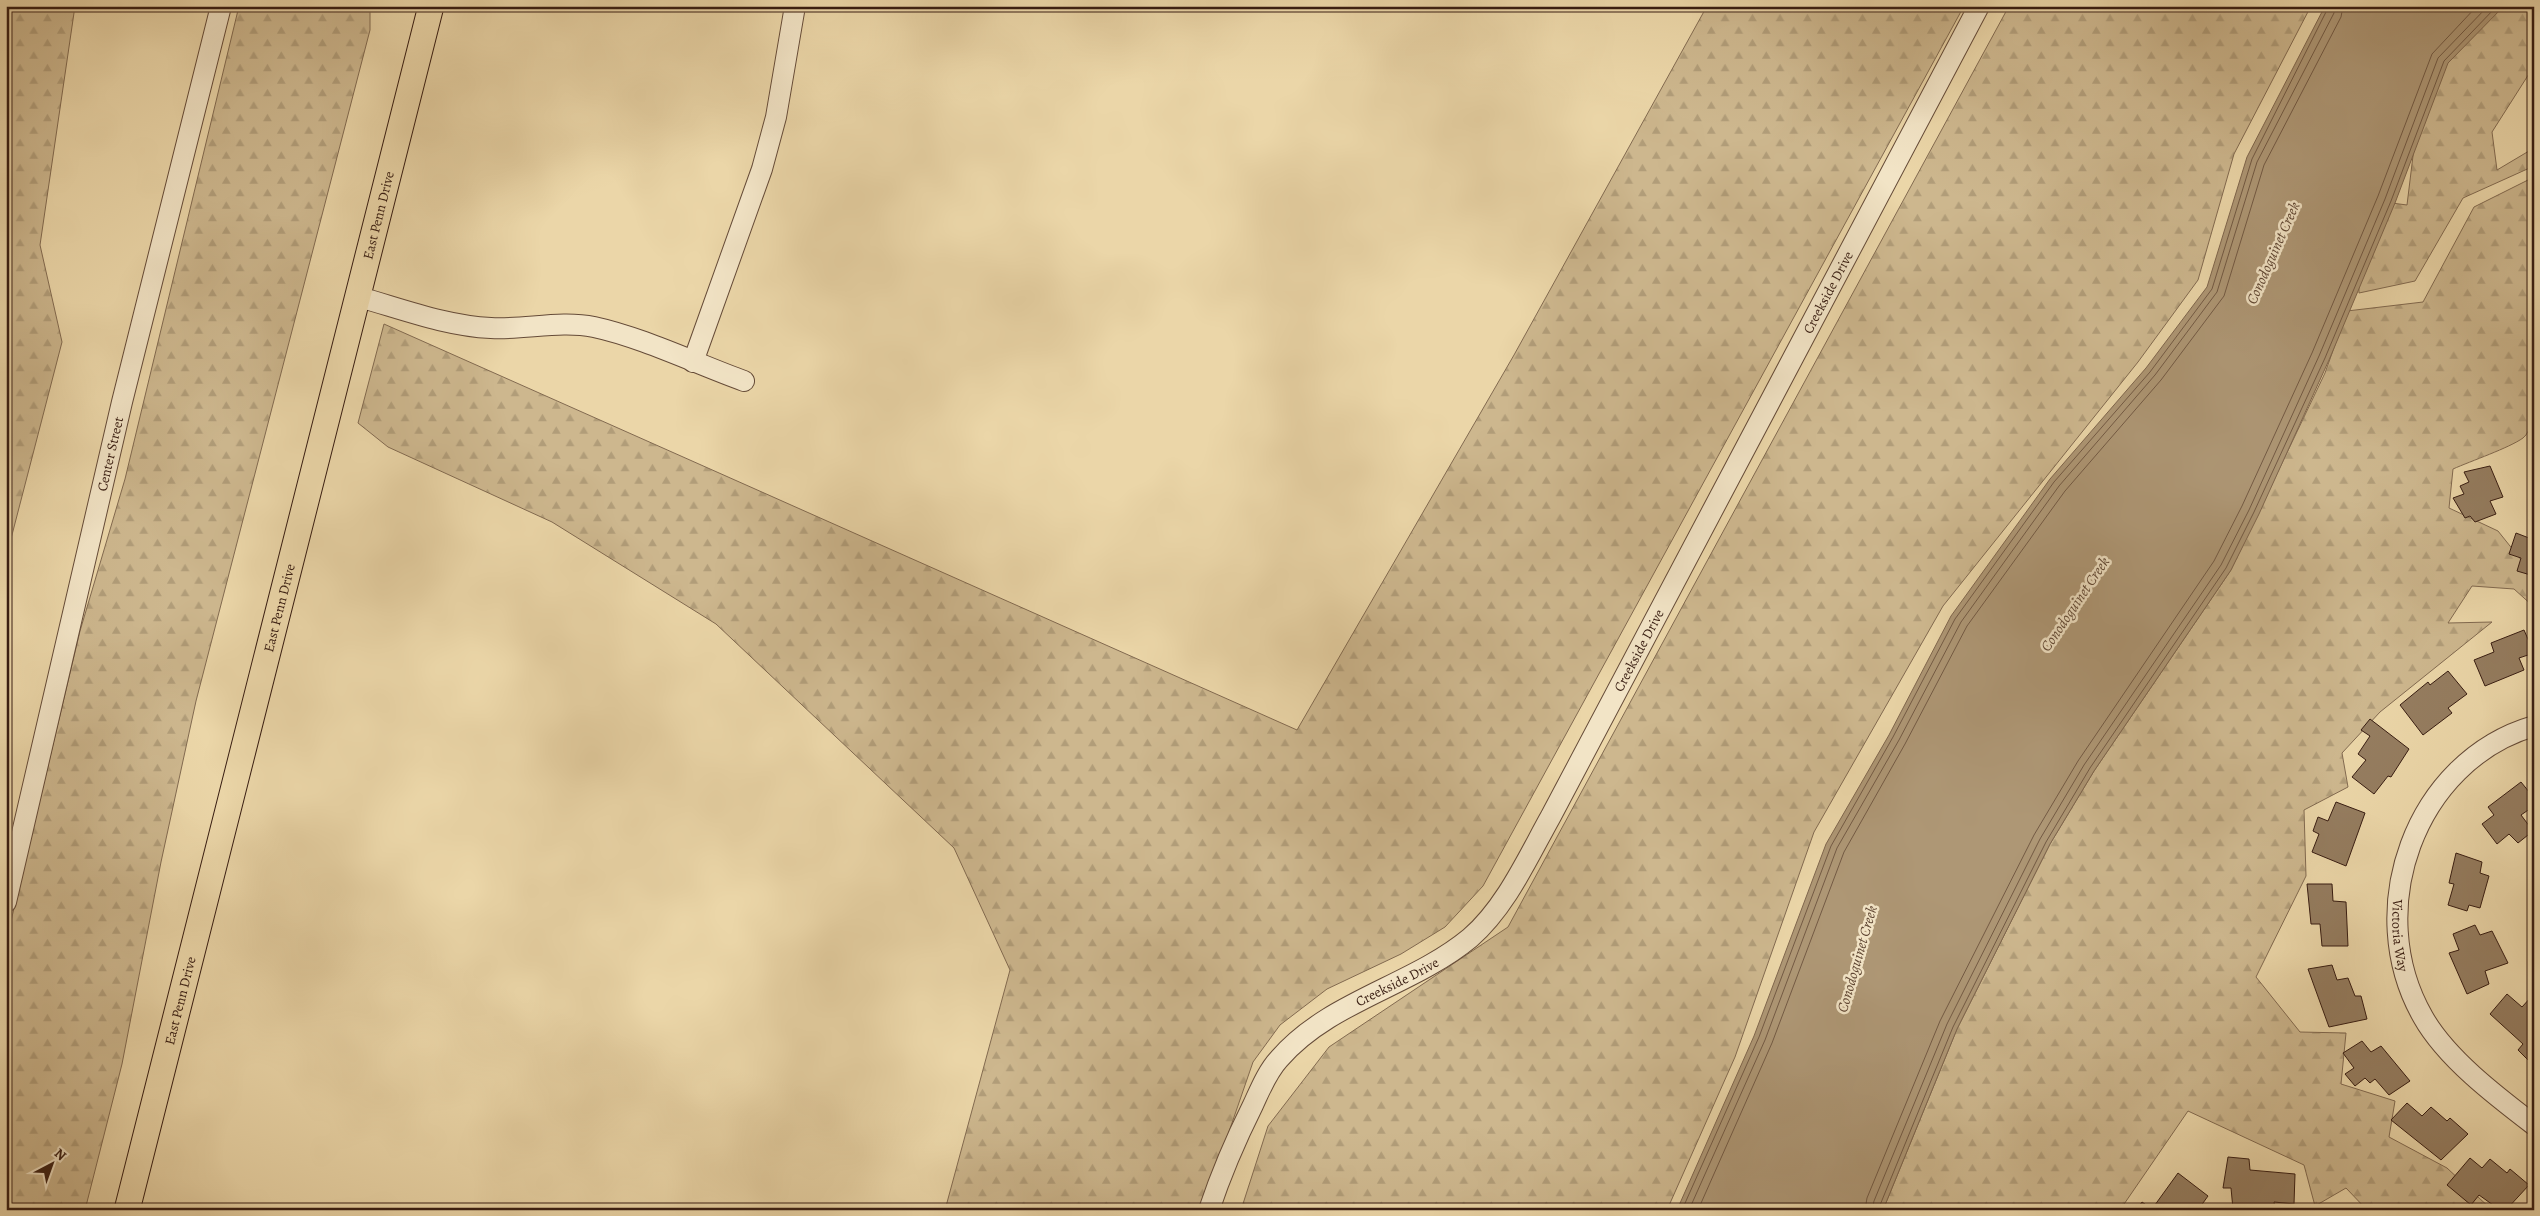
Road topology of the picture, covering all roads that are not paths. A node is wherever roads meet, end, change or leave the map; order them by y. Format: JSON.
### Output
{"nodes":[{"id":1,"x":221,"y":6,"type":"edge"},
{"id":2,"x":430,"y":6,"type":"edge"},
{"id":3,"x":795,"y":6,"type":"edge"},
{"id":4,"x":1979,"y":6,"type":"edge"},
{"id":5,"x":358,"y":297,"type":"junction"},
{"id":6,"x":693,"y":362,"type":"junction"},
{"id":7,"x":744,"y":381,"type":"dead end"},
{"id":8,"x":2534,"y":726,"type":"edge"},
{"id":9,"x":6,"y":902,"type":"edge"},
{"id":10,"x":2534,"y":1125,"type":"edge"},
{"id":11,"x":128,"y":1210,"type":"edge"},
{"id":12,"x":1209,"y":1210,"type":"edge"}],
"edges":[{"from":1,"to":9,"type":"street","name":"Center Street"},
{"from":2,"to":5,"type":"main road","name":"East Penn Drive"},
{"from":3,"to":6,"type":"street"},
{"from":4,"to":12,"type":"street","name":"Creekside Drive"},
{"from":5,"to":6,"type":"street"},
{"from":5,"to":11,"type":"main road","name":"East Penn Drive"},
{"from":6,"to":7,"type":"street"},
{"from":8,"to":10,"type":"street","name":"Victoria Way"}]}
